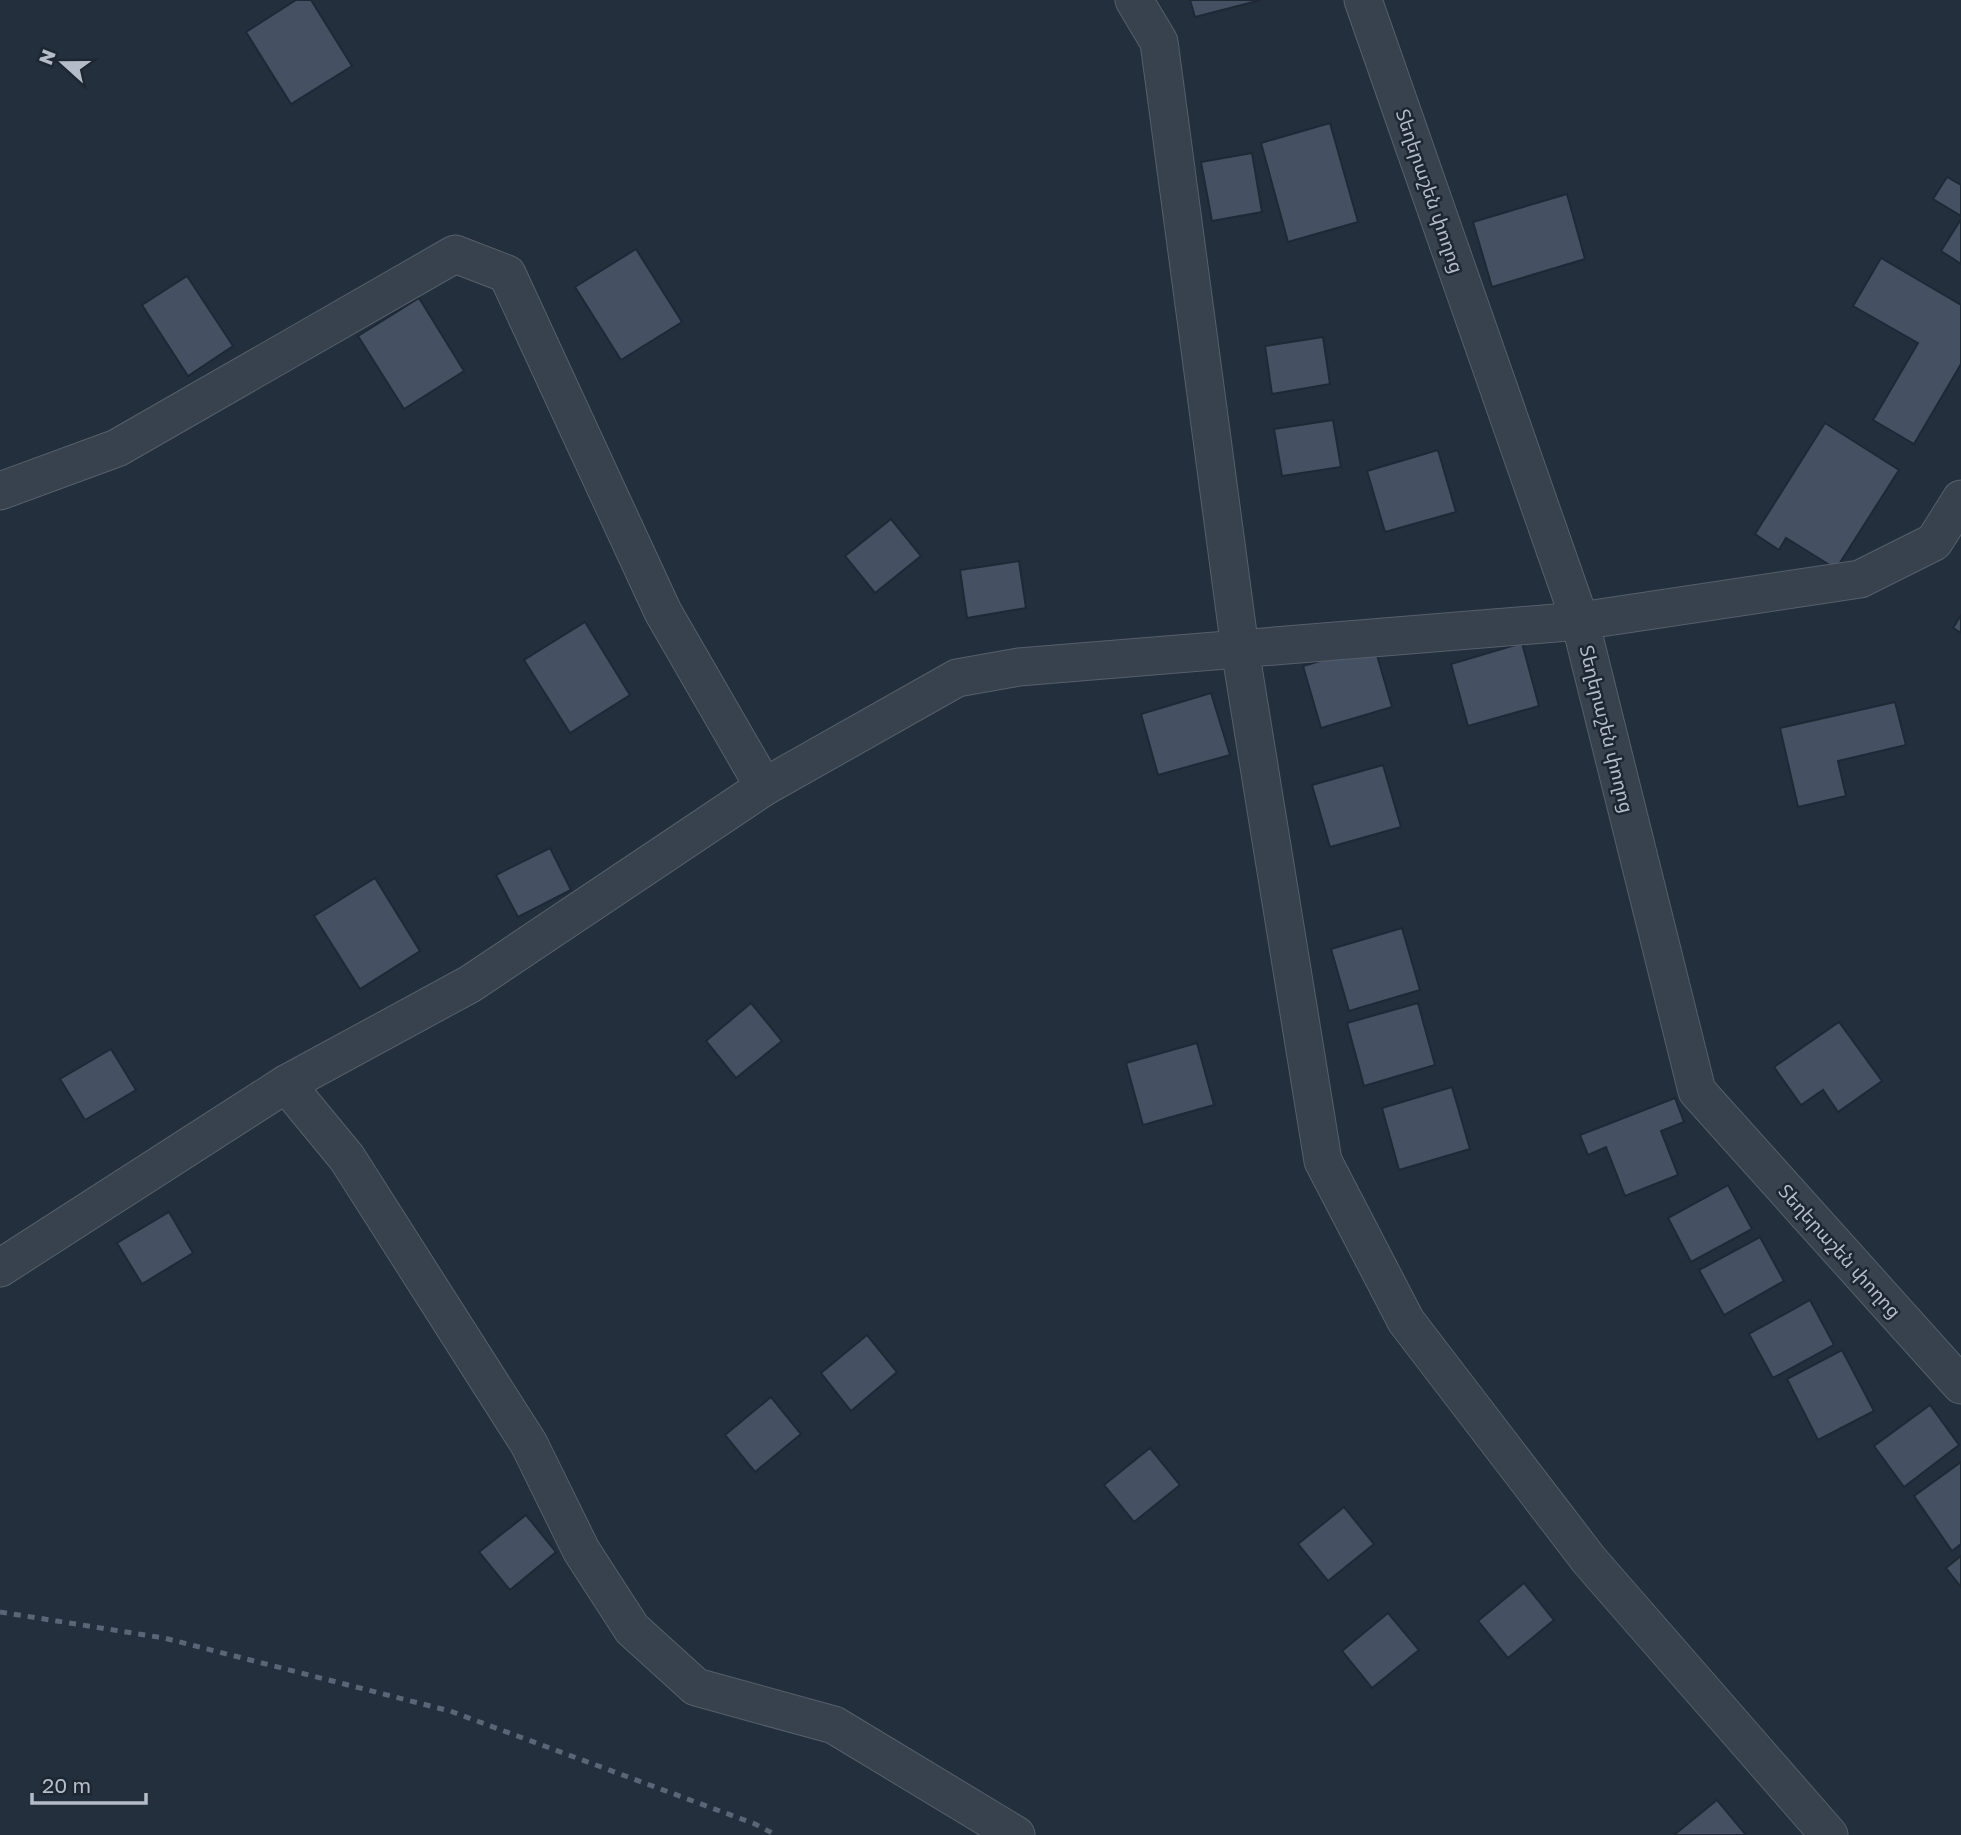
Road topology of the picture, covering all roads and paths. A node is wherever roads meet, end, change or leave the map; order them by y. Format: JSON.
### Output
{"nodes":[{"id":1,"x":1134,"y":0,"type":"edge"},
{"id":2,"x":1363,"y":0,"type":"edge"},
{"id":3,"x":0,"y":491,"type":"edge"},
{"id":4,"x":1961,"y":499,"type":"edge"},
{"id":5,"x":1580,"y":621,"type":"junction"},
{"id":6,"x":1240,"y":649,"type":"junction"},
{"id":7,"x":764,"y":787,"type":"junction"},
{"id":8,"x":286,"y":1084,"type":"junction"},
{"id":9,"x":0,"y":1268,"type":"edge"},
{"id":10,"x":1961,"y":1385,"type":"edge"},
{"id":11,"x":1016,"y":1835,"type":"edge"},
{"id":12,"x":1829,"y":1835,"type":"edge"}],
"edges":[{"from":1,"to":6,"type":"street"},
{"from":2,"to":5,"type":"street","name":"Տեղերաշեն փողոց"},
{"from":3,"to":7,"type":"street"},
{"from":4,"to":5,"type":"street"},
{"from":5,"to":6,"type":"street"},
{"from":5,"to":10,"type":"street","name":"Տեղերաշեն փողոց"},
{"from":6,"to":7,"type":"street"},
{"from":6,"to":12,"type":"street"},
{"from":7,"to":8,"type":"street"},
{"from":8,"to":9,"type":"street"},
{"from":8,"to":11,"type":"street"}]}
